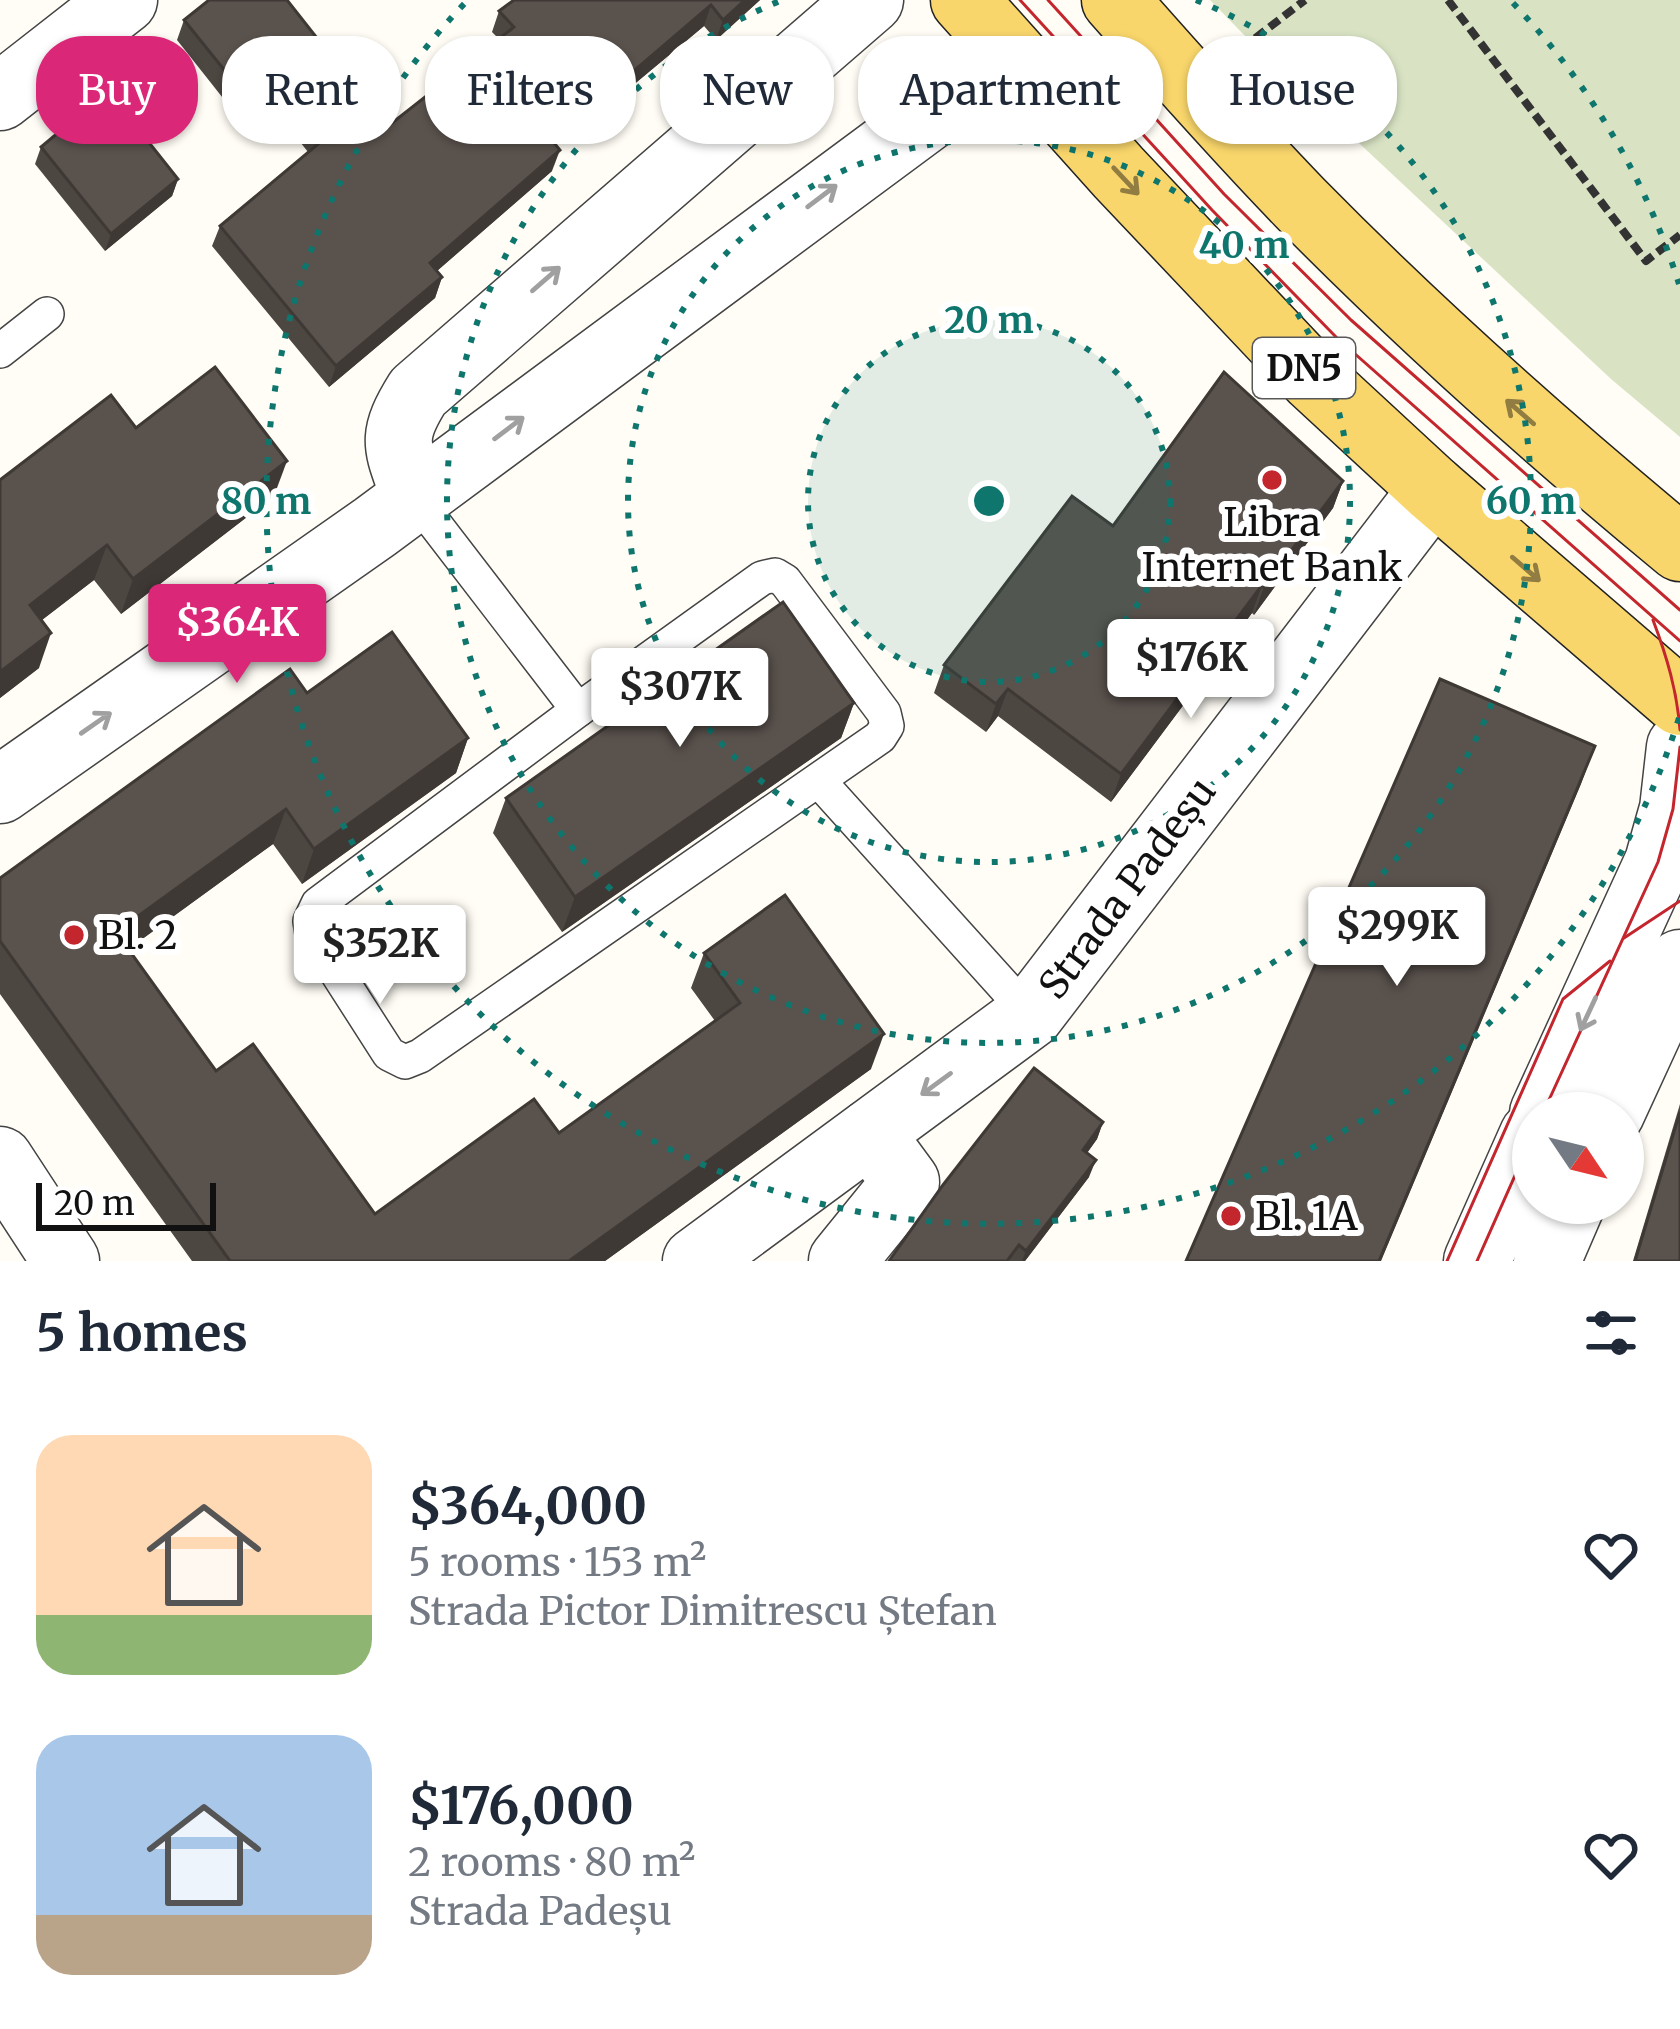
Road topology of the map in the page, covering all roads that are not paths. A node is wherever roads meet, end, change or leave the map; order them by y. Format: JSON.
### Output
{"nodes":[{"id":1,"x":124,"y":0,"type":"edge"},
{"id":2,"x":870,"y":0,"type":"edge"},
{"id":3,"x":964,"y":0,"type":"edge"},
{"id":4,"x":1114,"y":0,"type":"edge"},
{"id":5,"x":995,"y":36,"type":"edge"},
{"id":6,"x":0,"y":97,"type":"edge"},
{"id":7,"x":892,"y":144,"type":"edge"},
{"id":8,"x":1095,"y":144,"type":"edge"},
{"id":9,"x":47,"y":314,"type":"dead end"},
{"id":10,"x":0,"y":350,"type":"edge"},
{"id":11,"x":1433,"y":488,"type":"junction"},
{"id":12,"x":415,"y":498,"type":"junction"},
{"id":13,"x":1680,"y":548,"type":"edge"},
{"id":14,"x":578,"y":710,"type":"junction"},
{"id":15,"x":1679,"y":720,"type":"edge"},
{"id":16,"x":819,"y":781,"type":"junction"},
{"id":17,"x":0,"y":790,"type":"edge"},
{"id":18,"x":1680,"y":901,"type":"edge"},
{"id":19,"x":1652,"y":950,"type":"edge"},
{"id":20,"x":1030,"y":1015,"type":"junction"},
{"id":21,"x":1557,"y":1092,"type":"edge"},
{"id":22,"x":1616,"y":1092,"type":"edge"},
{"id":23,"x":870,"y":1132,"type":"junction"},
{"id":24,"x":0,"y":1160,"type":"edge"},
{"id":25,"x":1512,"y":1182,"type":"edge"},
{"id":26,"x":1563,"y":1224,"type":"edge"},
{"id":27,"x":66,"y":1261,"type":"edge"},
{"id":28,"x":696,"y":1261,"type":"edge"},
{"id":29,"x":842,"y":1261,"type":"edge"},
{"id":30,"x":1477,"y":1261,"type":"edge"},
{"id":31,"x":1547,"y":1261,"type":"edge"}],
"edges":[{"from":1,"to":6,"type":"street"},
{"from":12,"to":2,"type":"street","one_way":true},
{"from":3,"to":5,"type":"main road","number":"DN5"},
{"from":13,"to":4,"type":"main road","number":"DN5","one_way":true},
{"from":12,"to":7,"type":"street","one_way":true},
{"from":8,"to":11,"type":"main road","number":"DN5","one_way":true},
{"from":9,"to":10,"type":"lane"},
{"from":11,"to":15,"type":"main road","number":"DN5","one_way":true},
{"from":11,"to":20,"type":"street","name":"Strada Padeșu"},
{"from":12,"to":14,"type":"lane"},
{"from":17,"to":12,"type":"street","one_way":true},
{"from":14,"to":16,"type":"lane"},
{"from":14,"to":16,"type":"lane"},
{"from":15,"to":19,"type":"street"},
{"from":16,"to":20,"type":"lane"},
{"from":18,"to":19,"type":"street"},
{"from":19,"to":21,"type":"street","one_way":true},
{"from":19,"to":22,"type":"street"},
{"from":20,"to":23,"type":"street","name":"Strada Padeșu","one_way":true},
{"from":23,"to":28,"type":"street","name":"Strada Padeșu"},
{"from":23,"to":29,"type":"street"},
{"from":24,"to":27,"type":"street"},
{"from":25,"to":30,"type":"street"},
{"from":26,"to":31,"type":"street"}]}
